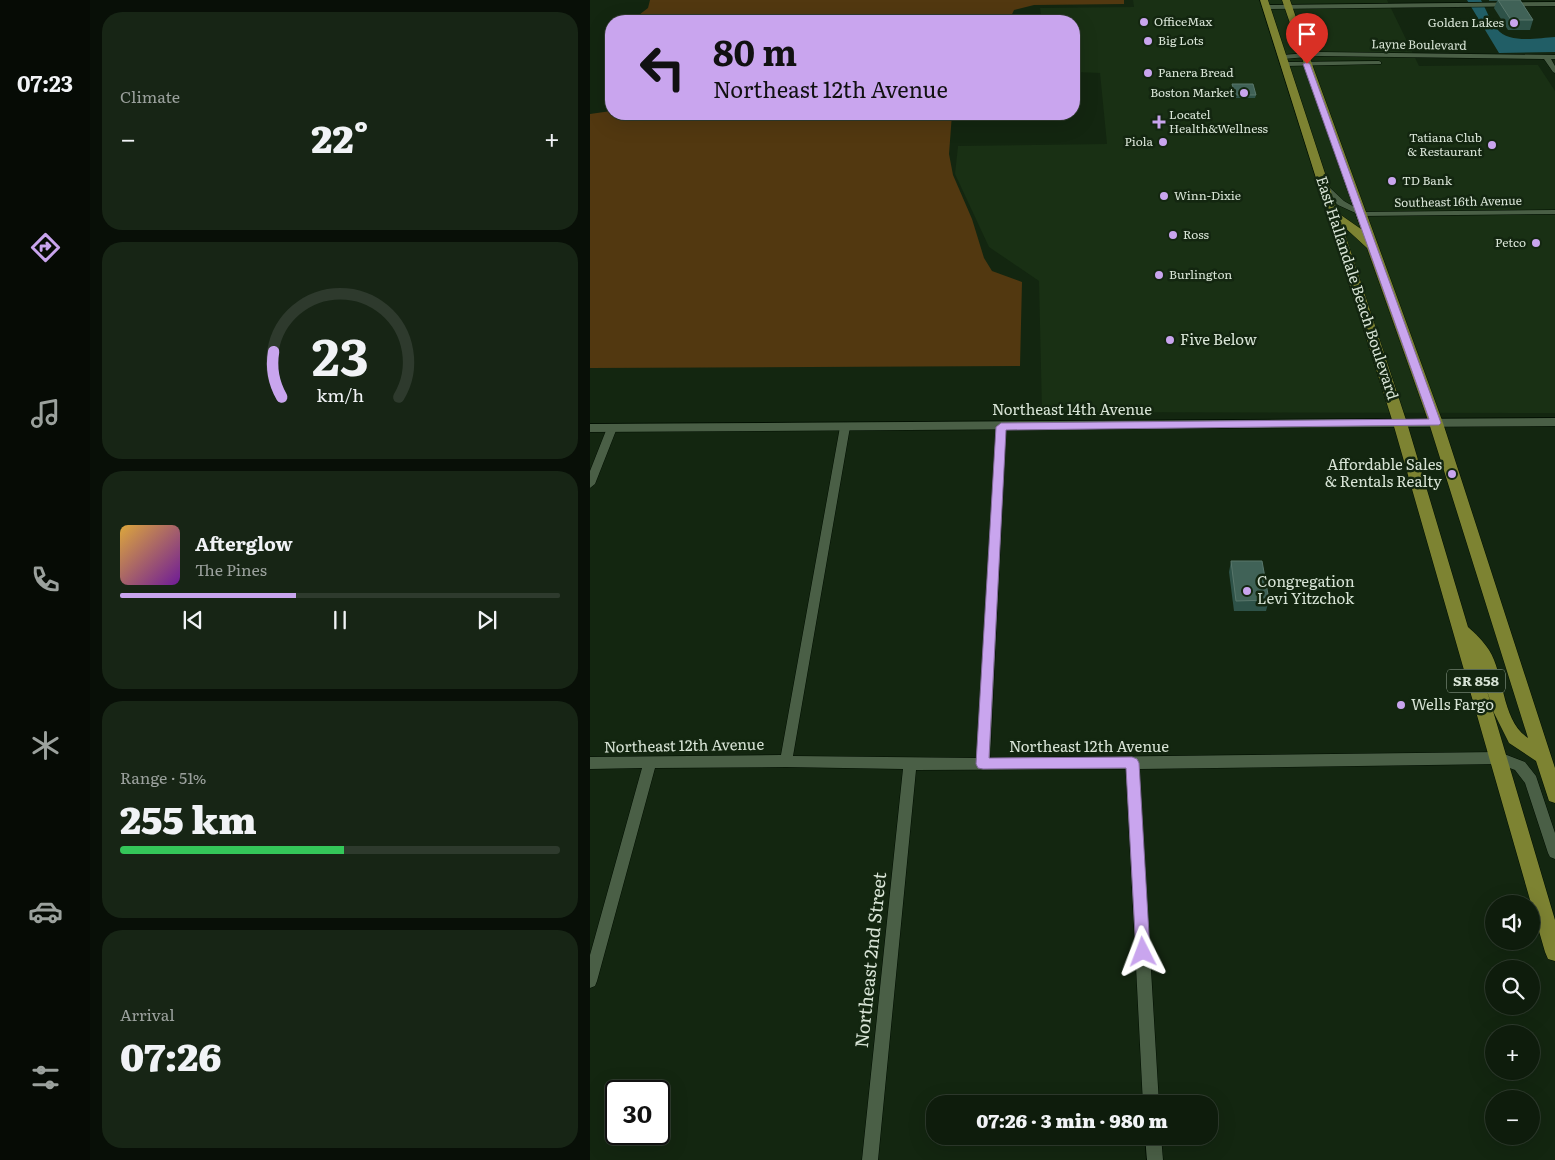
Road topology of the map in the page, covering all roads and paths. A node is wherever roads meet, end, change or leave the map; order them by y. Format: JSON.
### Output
{"nodes":[{"id":1,"x":1265,"y":3,"type":"edge"},
{"id":2,"x":1287,"y":3,"type":"edge"},
{"id":3,"x":1395,"y":3,"type":"edge"},
{"id":4,"x":1412,"y":3,"type":"edge"},
{"id":5,"x":1555,"y":4,"type":"edge"},
{"id":6,"x":1551,"y":59,"type":"edge"},
{"id":7,"x":1305,"y":60,"type":"junction"},
{"id":8,"x":1284,"y":61,"type":"junction"},
{"id":9,"x":1555,"y":71,"type":"edge"},
{"id":10,"x":1325,"y":188,"type":"junction"},
{"id":11,"x":1555,"y":212,"type":"edge"},
{"id":12,"x":1362,"y":214,"type":"junction"},
{"id":13,"x":1334,"y":215,"type":"junction"},
{"id":14,"x":1374,"y":250,"type":"junction"},
{"id":15,"x":1555,"y":422,"type":"edge"},
{"id":16,"x":1400,"y":423,"type":"junction"},
{"id":17,"x":1436,"y":423,"type":"junction"},
{"id":18,"x":845,"y":427,"type":"junction"},
{"id":19,"x":1001,"y":427,"type":"junction"},
{"id":20,"x":590,"y":428,"type":"edge"},
{"id":21,"x":612,"y":428,"type":"junction"},
{"id":22,"x":590,"y":484,"type":"edge"},
{"id":23,"x":1462,"y":630,"type":"junction"},
{"id":24,"x":1542,"y":756,"type":"junction"},
{"id":25,"x":1499,"y":758,"type":"junction"},
{"id":26,"x":786,"y":761,"type":"junction"},
{"id":27,"x":650,"y":762,"type":"junction"},
{"id":28,"x":590,"y":763,"type":"edge"},
{"id":29,"x":1132,"y":763,"type":"junction"},
{"id":30,"x":910,"y":764,"type":"junction"},
{"id":31,"x":983,"y":764,"type":"junction"},
{"id":32,"x":1555,"y":795,"type":"edge"},
{"id":33,"x":1555,"y":853,"type":"edge"},
{"id":34,"x":1555,"y":952,"type":"edge"},
{"id":35,"x":590,"y":981,"type":"edge"},
{"id":36,"x":1150,"y":1095,"type":"edge"},
{"id":37,"x":1153,"y":1145,"type":"edge"},
{"id":38,"x":870,"y":1160,"type":"edge"},
{"id":39,"x":1154,"y":1160,"type":"edge"}],
"edges":[{"from":1,"to":2,"type":"street"},
{"from":1,"to":8,"type":"main road","name":"East Hallandale Beach Boulevard","number":"SR 858"},
{"from":2,"to":3,"type":"street"},
{"from":2,"to":7,"type":"main road","name":"East Hallandale Beach Boulevard","number":"SR 858"},
{"from":3,"to":4,"type":"street"},
{"from":4,"to":5,"type":"street"},
{"from":6,"to":7,"type":"street","name":"Layne Boulevard"},
{"from":6,"to":9,"type":"street"},
{"from":7,"to":8,"type":"street","name":"Layne Boulevard"},
{"from":7,"to":12,"type":"main road","name":"East Hallandale Beach Boulevard","number":"SR 858"},
{"from":8,"to":10,"type":"main road","name":"East Hallandale Beach Boulevard","number":"SR 858"},
{"from":10,"to":12,"type":"street"},
{"from":10,"to":13,"type":"main road","name":"East Hallandale Beach Boulevard","number":"SR 858"},
{"from":11,"to":12,"type":"street","name":"Southeast 16th Avenue"},
{"from":12,"to":14,"type":"main road","name":"East Hallandale Beach Boulevard","number":"SR 858"},
{"from":13,"to":14,"type":"main road"},
{"from":13,"to":16,"type":"main road","name":"East Hallandale Beach Boulevard","number":"SR 858"},
{"from":14,"to":17,"type":"main road","name":"East Hallandale Beach Boulevard","number":"SR 858"},
{"from":15,"to":17,"type":"street","name":"Northeast 14th Avenue"},
{"from":16,"to":17,"type":"street","name":"Northeast 14th Avenue"},
{"from":16,"to":19,"type":"street","name":"Northeast 14th Avenue"},
{"from":16,"to":23,"type":"main road","name":"East Hallandale Beach Boulevard","number":"SR 858"},
{"from":17,"to":24,"type":"main road","name":"East Hallandale Beach Boulevard","number":"SR 858"},
{"from":18,"to":19,"type":"street","name":"Northeast 14th Avenue"},
{"from":18,"to":21,"type":"street","name":"Northeast 14th Avenue"},
{"from":18,"to":26,"type":"street"},
{"from":19,"to":31,"type":"street"},
{"from":20,"to":21,"type":"street","name":"Northeast 14th Avenue"},
{"from":21,"to":22,"type":"street"},
{"from":23,"to":24,"type":"main road"},
{"from":23,"to":25,"type":"main road","name":"East Hallandale Beach Boulevard","number":"SR 858"},
{"from":24,"to":32,"type":"main road","name":"East Hallandale Beach Boulevard","number":"SR 858"},
{"from":25,"to":29,"type":"street","name":"Northeast 12th Avenue"},
{"from":25,"to":33,"type":"street"},
{"from":25,"to":34,"type":"main road","name":"East Hallandale Beach Boulevard","number":"SR 858"},
{"from":26,"to":27,"type":"street","name":"Northeast 12th Avenue"},
{"from":26,"to":30,"type":"street","name":"Northeast 12th Avenue"},
{"from":27,"to":28,"type":"street","name":"Northeast 12th Avenue"},
{"from":27,"to":35,"type":"street"},
{"from":29,"to":31,"type":"street","name":"Northeast 12th Avenue"},
{"from":29,"to":36,"type":"street"},
{"from":30,"to":31,"type":"street","name":"Northeast 12th Avenue"},
{"from":30,"to":38,"type":"street","name":"Northeast 2nd Street"},
{"from":37,"to":39,"type":"street"}]}
